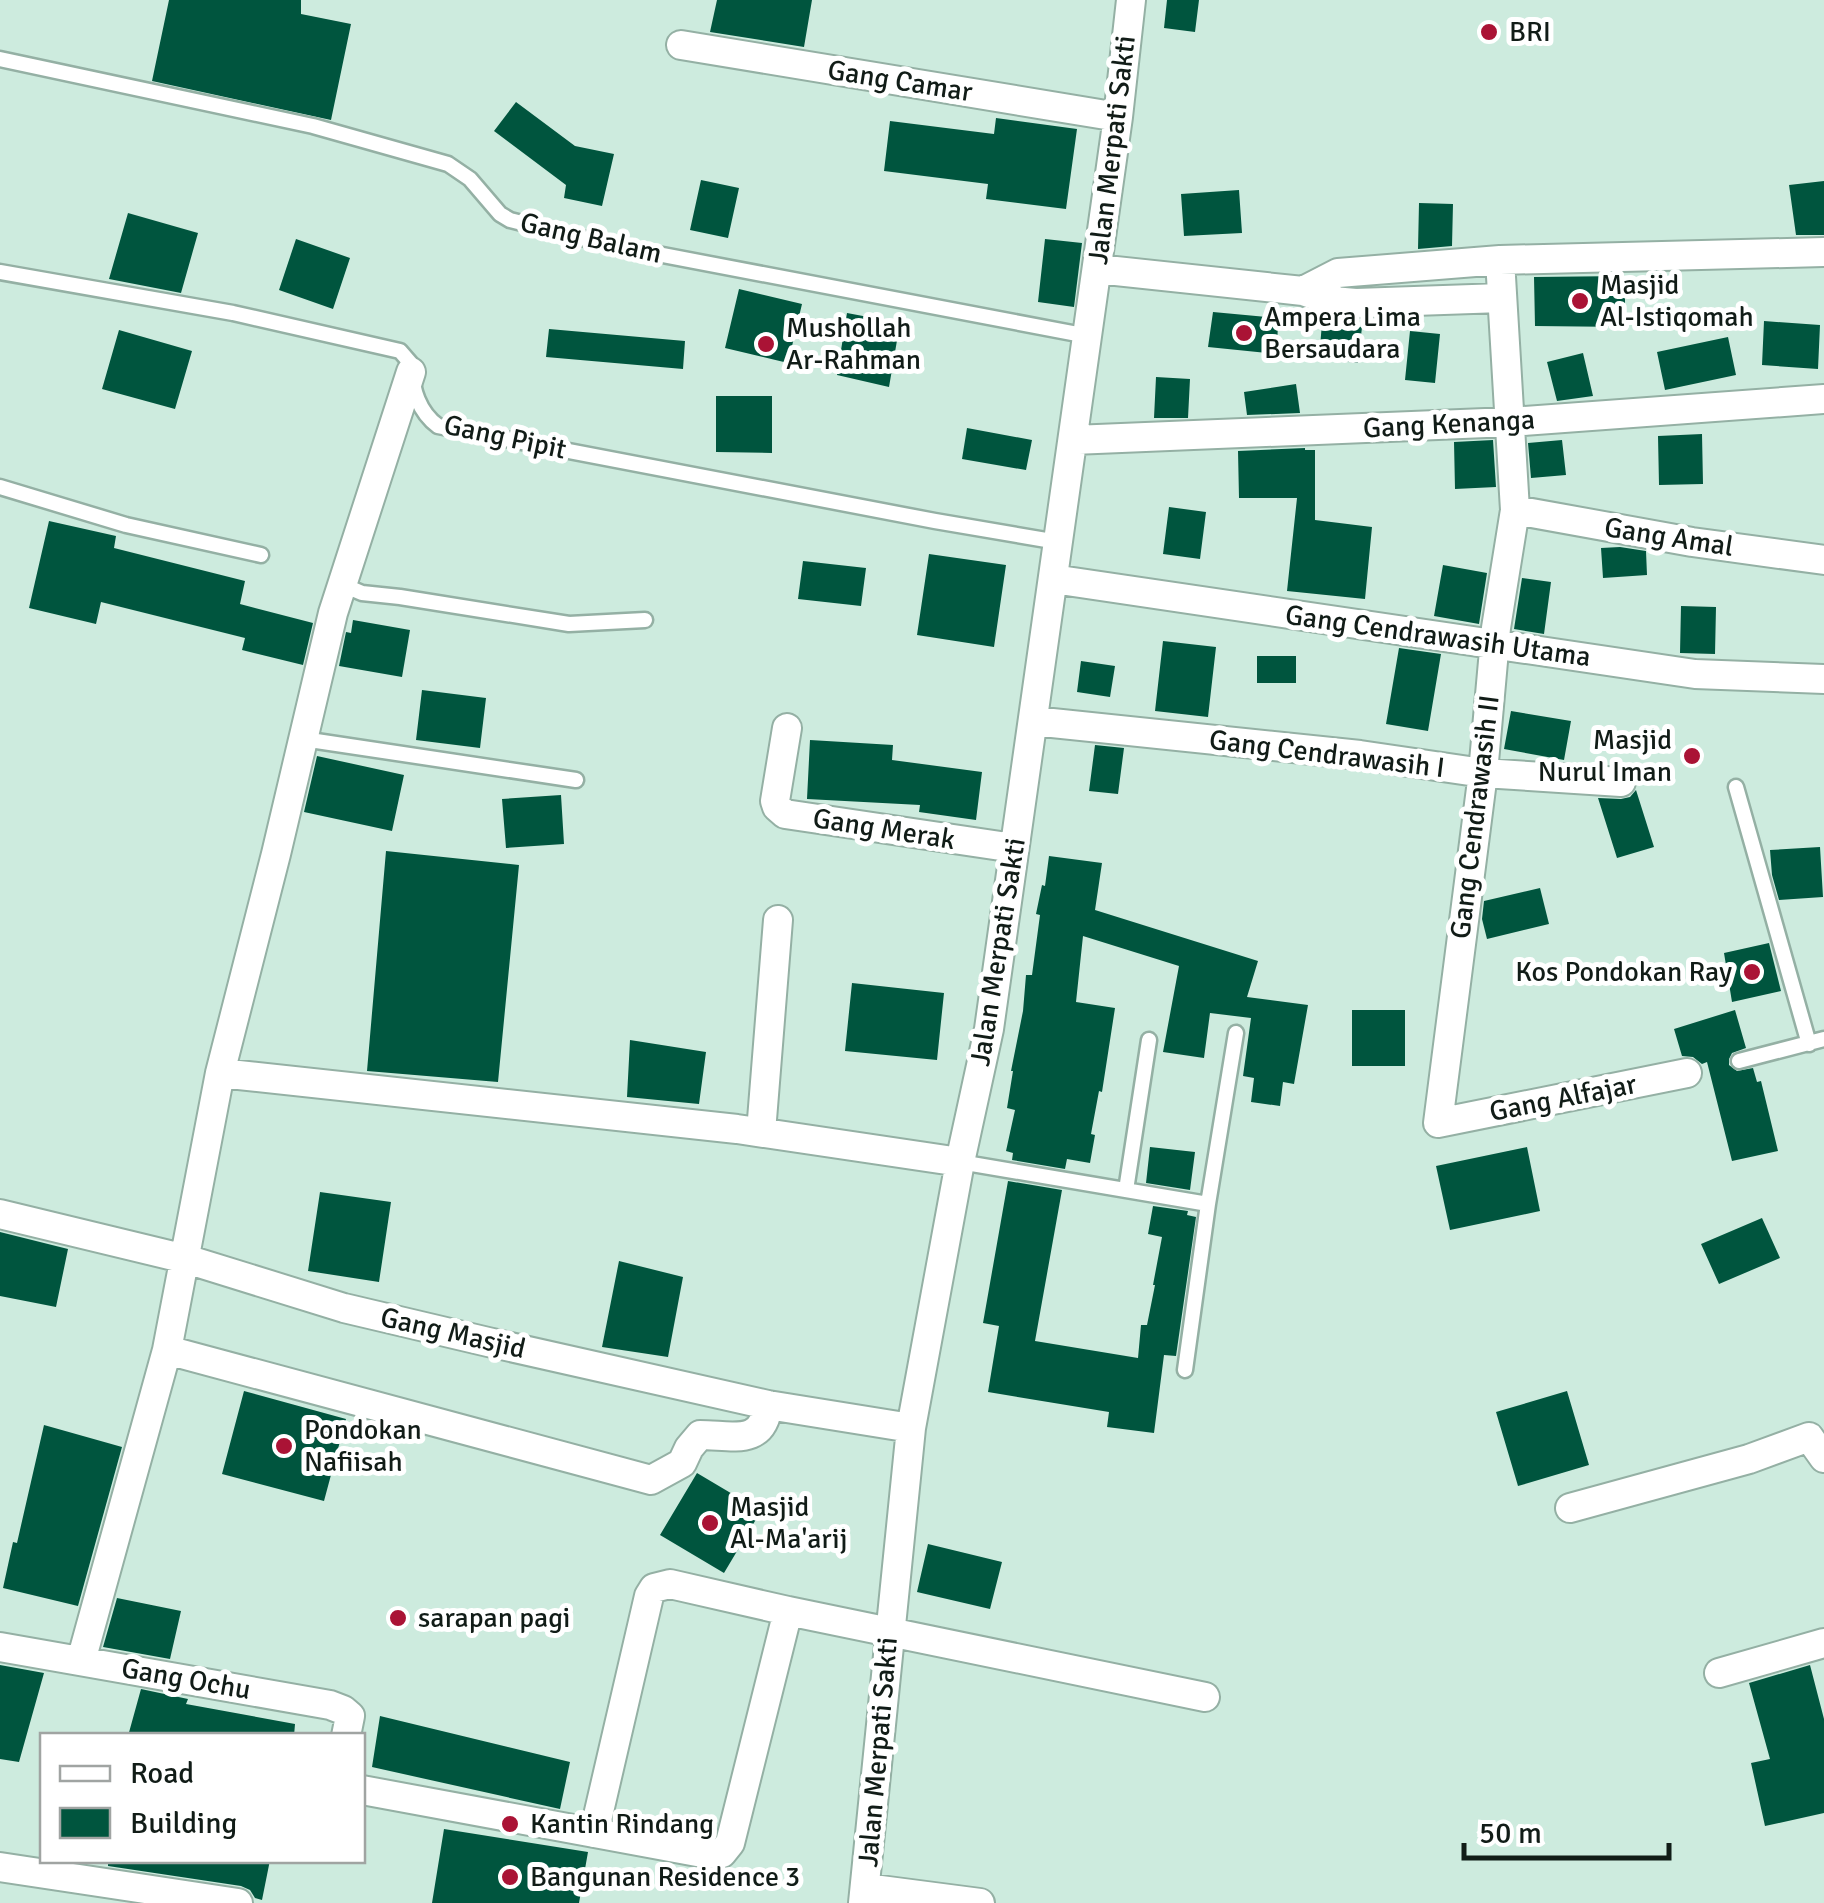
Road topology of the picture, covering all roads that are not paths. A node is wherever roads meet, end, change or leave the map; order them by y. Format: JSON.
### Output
{"nodes":[{"id":1,"x":1130,"y":0,"type":"edge"},
{"id":2,"x":681,"y":45,"type":"dead end"},
{"id":3,"x":0,"y":60,"type":"edge"},
{"id":4,"x":1118,"y":117,"type":"junction"},
{"id":5,"x":1824,"y":252,"type":"edge"},
{"id":6,"x":1500,"y":260,"type":"junction"},
{"id":7,"x":1097,"y":270,"type":"junction"},
{"id":8,"x":0,"y":272,"type":"edge"},
{"id":9,"x":1303,"y":290,"type":"junction"},
{"id":10,"x":1502,"y":298,"type":"junction"},
{"id":11,"x":1088,"y":336,"type":"junction"},
{"id":12,"x":411,"y":372,"type":"junction"},
{"id":13,"x":1824,"y":399,"type":"edge"},
{"id":14,"x":1510,"y":422,"type":"junction"},
{"id":15,"x":1073,"y":440,"type":"junction"},
{"id":16,"x":0,"y":487,"type":"edge"},
{"id":17,"x":1515,"y":510,"type":"junction"},
{"id":18,"x":1058,"y":542,"type":"junction"},
{"id":19,"x":261,"y":555,"type":"dead end"},
{"id":20,"x":1824,"y":560,"type":"edge"},
{"id":21,"x":1053,"y":579,"type":"junction"},
{"id":22,"x":344,"y":585,"type":"junction"},
{"id":23,"x":644,"y":620,"type":"dead end"},
{"id":24,"x":1494,"y":644,"type":"junction"},
{"id":25,"x":1824,"y":679,"type":"edge"},
{"id":26,"x":1033,"y":721,"type":"junction"},
{"id":27,"x":787,"y":728,"type":"dead end"},
{"id":28,"x":303,"y":739,"type":"junction"},
{"id":29,"x":1483,"y":773,"type":"junction"},
{"id":30,"x":576,"y":780,"type":"dead end"},
{"id":31,"x":1621,"y":782,"type":"dead end"},
{"id":32,"x":1736,"y":787,"type":"dead end"},
{"id":33,"x":1014,"y":848,"type":"junction"},
{"id":34,"x":778,"y":920,"type":"dead end"},
{"id":35,"x":1236,"y":1033,"type":"dead end"},
{"id":36,"x":1149,"y":1040,"type":"dead end"},
{"id":37,"x":1816,"y":1041,"type":"edge"},
{"id":38,"x":1740,"y":1061,"type":"dead end"},
{"id":39,"x":220,"y":1073,"type":"junction"},
{"id":40,"x":1688,"y":1073,"type":"dead end"},
{"id":41,"x":1438,"y":1123,"type":"joint"},
{"id":42,"x":761,"y":1132,"type":"junction"},
{"id":43,"x":960,"y":1162,"type":"junction"},
{"id":44,"x":1126,"y":1190,"type":"junction"},
{"id":45,"x":1208,"y":1204,"type":"junction"},
{"id":46,"x":0,"y":1214,"type":"edge"},
{"id":47,"x":186,"y":1259,"type":"junction"},
{"id":48,"x":167,"y":1350,"type":"junction"},
{"id":49,"x":1185,"y":1370,"type":"dead end"},
{"id":50,"x":768,"y":1405,"type":"junction"},
{"id":51,"x":911,"y":1428,"type":"junction"},
{"id":52,"x":1824,"y":1458,"type":"edge"},
{"id":53,"x":1570,"y":1508,"type":"dead end"},
{"id":54,"x":788,"y":1611,"type":"junction"},
{"id":55,"x":889,"y":1632,"type":"junction"},
{"id":56,"x":1824,"y":1642,"type":"edge"},
{"id":57,"x":0,"y":1647,"type":"edge"},
{"id":58,"x":81,"y":1661,"type":"junction"},
{"id":59,"x":1719,"y":1674,"type":"dead end"},
{"id":60,"x":1205,"y":1696,"type":"dead end"},
{"id":61,"x":347,"y":1733,"type":"edge"},
{"id":62,"x":365,"y":1791,"type":"edge"},
{"id":63,"x":594,"y":1832,"type":"junction"},
{"id":64,"x":0,"y":1867,"type":"edge"},
{"id":65,"x":864,"y":1896,"type":"edge"},
{"id":66,"x":238,"y":1903,"type":"edge"},
{"id":67,"x":980,"y":1903,"type":"edge"}],
"edges":[{"from":1,"to":4,"type":"street","name":"Jalan Merpati Sakti"},
{"from":2,"to":4,"type":"street","name":"Gang Camar"},
{"from":3,"to":11,"type":"lane","name":"Gang Balam"},
{"from":4,"to":7,"type":"street","name":"Jalan Merpati Sakti"},
{"from":5,"to":6,"type":"street"},
{"from":6,"to":9,"type":"street"},
{"from":6,"to":10,"type":"street","name":"Gang Cendrawasih II"},
{"from":7,"to":9,"type":"street"},
{"from":7,"to":11,"type":"street","name":"Jalan Merpati Sakti"},
{"from":8,"to":12,"type":"lane"},
{"from":9,"to":10,"type":"street"},
{"from":10,"to":14,"type":"street","name":"Gang Cendrawasih II"},
{"from":11,"to":15,"type":"street","name":"Jalan Merpati Sakti"},
{"from":12,"to":18,"type":"lane","name":"Gang Pipit"},
{"from":12,"to":22,"type":"street"},
{"from":13,"to":14,"type":"street","name":"Gang Kenanga"},
{"from":14,"to":15,"type":"street","name":"Gang Kenanga"},
{"from":14,"to":17,"type":"street","name":"Gang Cendrawasih II"},
{"from":15,"to":18,"type":"street","name":"Jalan Merpati Sakti"},
{"from":16,"to":19,"type":"lane"},
{"from":17,"to":20,"type":"street","name":"Gang Amal"},
{"from":17,"to":24,"type":"street","name":"Gang Cendrawasih II"},
{"from":18,"to":21,"type":"street","name":"Jalan Merpati Sakti"},
{"from":21,"to":24,"type":"street","name":"Gang Cendrawasih Utama"},
{"from":21,"to":26,"type":"street","name":"Jalan Merpati Sakti"},
{"from":22,"to":23,"type":"lane"},
{"from":22,"to":28,"type":"street"},
{"from":24,"to":25,"type":"street","name":"Gang Cendrawasih Utama"},
{"from":24,"to":29,"type":"street","name":"Gang Cendrawasih II"},
{"from":26,"to":29,"type":"street","name":"Gang Cendrawasih I"},
{"from":26,"to":33,"type":"street","name":"Jalan Merpati Sakti"},
{"from":27,"to":33,"type":"street","name":"Gang Merak"},
{"from":28,"to":30,"type":"lane"},
{"from":28,"to":39,"type":"street"},
{"from":29,"to":31,"type":"street","name":"Gang Cendrawasih I"},
{"from":29,"to":41,"type":"street","name":"Gang Cendrawasih II"},
{"from":32,"to":37,"type":"lane"},
{"from":33,"to":43,"type":"street","name":"Jalan Merpati Sakti"},
{"from":34,"to":42,"type":"street"},
{"from":35,"to":45,"type":"lane"},
{"from":36,"to":44,"type":"lane"},
{"from":37,"to":38,"type":"lane"},
{"from":39,"to":42,"type":"street"},
{"from":39,"to":47,"type":"street"},
{"from":40,"to":41,"type":"street","name":"Gang Alfajar"},
{"from":42,"to":43,"type":"street"},
{"from":43,"to":44,"type":"lane"},
{"from":43,"to":51,"type":"street","name":"Jalan Merpati Sakti"},
{"from":44,"to":45,"type":"lane"},
{"from":45,"to":49,"type":"lane"},
{"from":46,"to":47,"type":"street","name":"Gang Masjid"},
{"from":47,"to":48,"type":"street"},
{"from":47,"to":50,"type":"street","name":"Gang Masjid"},
{"from":48,"to":50,"type":"street"},
{"from":48,"to":58,"type":"street"},
{"from":50,"to":51,"type":"street","name":"Gang Masjid"},
{"from":51,"to":55,"type":"street","name":"Jalan Merpati Sakti"},
{"from":52,"to":53,"type":"street"},
{"from":54,"to":55,"type":"street"},
{"from":54,"to":63,"type":"street"},
{"from":54,"to":63,"type":"street"},
{"from":55,"to":60,"type":"street"},
{"from":55,"to":65,"type":"street","name":"Jalan Merpati Sakti"},
{"from":56,"to":59,"type":"street"},
{"from":57,"to":58,"type":"street","name":"Gang Ochu"},
{"from":58,"to":61,"type":"street","name":"Gang Ochu"},
{"from":62,"to":63,"type":"street"},
{"from":64,"to":66,"type":"street"},
{"from":65,"to":67,"type":"street"}]}
